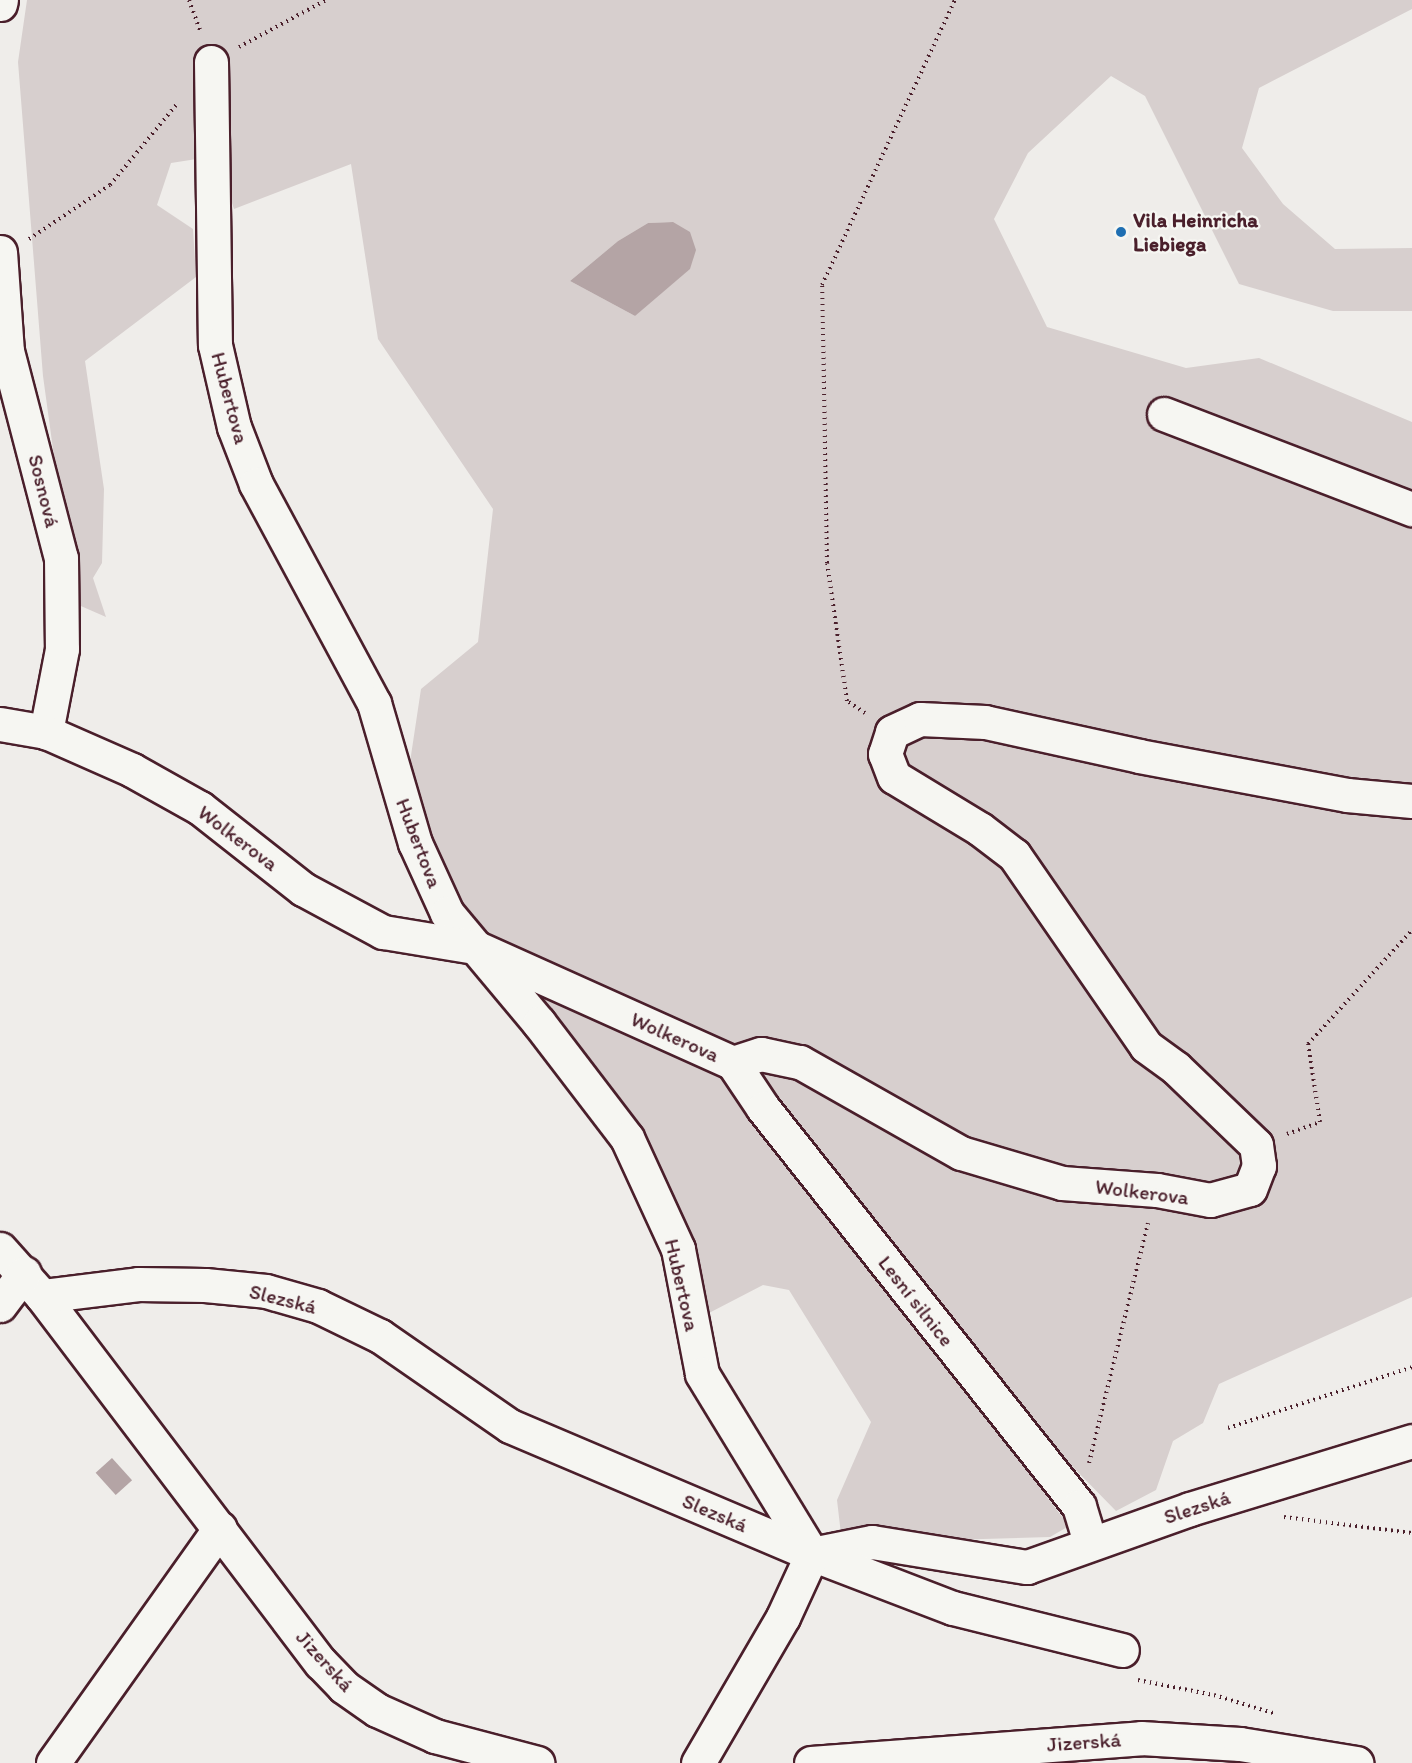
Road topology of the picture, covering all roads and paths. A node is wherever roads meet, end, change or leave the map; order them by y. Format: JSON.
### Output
{"nodes":[{"id":1,"x":955,"y":0,"type":"edge"},
{"id":2,"x":212,"y":62,"type":"dead end"},
{"id":3,"x":110,"y":184,"type":"dead end"},
{"id":4,"x":0,"y":252,"type":"edge"},
{"id":5,"x":0,"y":257,"type":"edge"},
{"id":6,"x":1164,"y":414,"type":"dead end"},
{"id":7,"x":1412,"y":509,"type":"edge"},
{"id":8,"x":0,"y":724,"type":"edge"},
{"id":9,"x":46,"y":732,"type":"junction"},
{"id":10,"x":892,"y":732,"type":"junction"},
{"id":11,"x":1412,"y":801,"type":"edge"},
{"id":12,"x":1412,"y":930,"type":"edge"},
{"id":13,"x":475,"y":947,"type":"junction"},
{"id":14,"x":733,"y":1063,"type":"junction"},
{"id":15,"x":1256,"y":1145,"type":"junction"},
{"id":16,"x":1156,"y":1190,"type":"junction"},
{"id":17,"x":0,"y":1249,"type":"edge"},
{"id":18,"x":33,"y":1285,"type":"junction"},
{"id":19,"x":0,"y":1305,"type":"edge"},
{"id":20,"x":1412,"y":1366,"type":"edge"},
{"id":21,"x":1228,"y":1428,"type":"dead end"},
{"id":22,"x":1412,"y":1441,"type":"edge"},
{"id":23,"x":1079,"y":1506,"type":"junction"},
{"id":24,"x":1278,"y":1517,"type":"dead end"},
{"id":25,"x":220,"y":1528,"type":"junction"},
{"id":26,"x":1412,"y":1533,"type":"edge"},
{"id":27,"x":1090,"y":1543,"type":"junction"},
{"id":28,"x":812,"y":1554,"type":"junction"},
{"id":29,"x":1125,"y":1664,"type":"joint"},
{"id":30,"x":1281,"y":1718,"type":"dead end"},
{"id":31,"x":974,"y":1757,"type":"edge"},
{"id":32,"x":496,"y":1759,"type":"edge"},
{"id":33,"x":53,"y":1763,"type":"edge"},
{"id":34,"x":537,"y":1763,"type":"edge"},
{"id":35,"x":698,"y":1763,"type":"edge"},
{"id":36,"x":811,"y":1763,"type":"edge"},
{"id":37,"x":1356,"y":1763,"type":"edge"}],
"edges":[{"from":1,"to":10,"type":"path"},
{"from":2,"to":13,"type":"street","name":"Hubertova"},
{"from":3,"to":5,"type":"path"},
{"from":4,"to":5,"type":"street","name":"Sosnová"},
{"from":5,"to":9,"type":"street","name":"Sosnová"},
{"from":6,"to":7,"type":"street"},
{"from":8,"to":9,"type":"street","name":"Wolkerova"},
{"from":9,"to":13,"type":"street","name":"Wolkerova"},
{"from":10,"to":11,"type":"street"},
{"from":10,"to":15,"type":"street"},
{"from":12,"to":15,"type":"path"},
{"from":13,"to":14,"type":"street","name":"Wolkerova"},
{"from":13,"to":28,"type":"street","name":"Hubertova"},
{"from":14,"to":16,"type":"street","name":"Wolkerova"},
{"from":14,"to":23,"type":"street","name":"Lesní silnice"},
{"from":15,"to":16,"type":"street","name":"Wolkerova"},
{"from":16,"to":23,"type":"path"},
{"from":17,"to":18,"type":"street","name":"Jizerská"},
{"from":18,"to":19,"type":"street"},
{"from":18,"to":25,"type":"street","name":"Jizerská"},
{"from":18,"to":28,"type":"street","name":"Slezská"},
{"from":20,"to":21,"type":"path"},
{"from":22,"to":27,"type":"street","name":"Slezská"},
{"from":23,"to":27,"type":"street","name":"Lesní silnice"},
{"from":24,"to":26,"type":"path"},
{"from":25,"to":32,"type":"street","name":"Jizerská"},
{"from":25,"to":33,"type":"street"},
{"from":27,"to":28,"type":"street","name":"Slezská"},
{"from":28,"to":29,"type":"street"},
{"from":28,"to":35,"type":"street"},
{"from":29,"to":30,"type":"path"},
{"from":31,"to":36,"type":"street","name":"Jizerská"},
{"from":31,"to":37,"type":"street","name":"Jizerská"},
{"from":32,"to":34,"type":"street","name":"Jizerská"}]}
